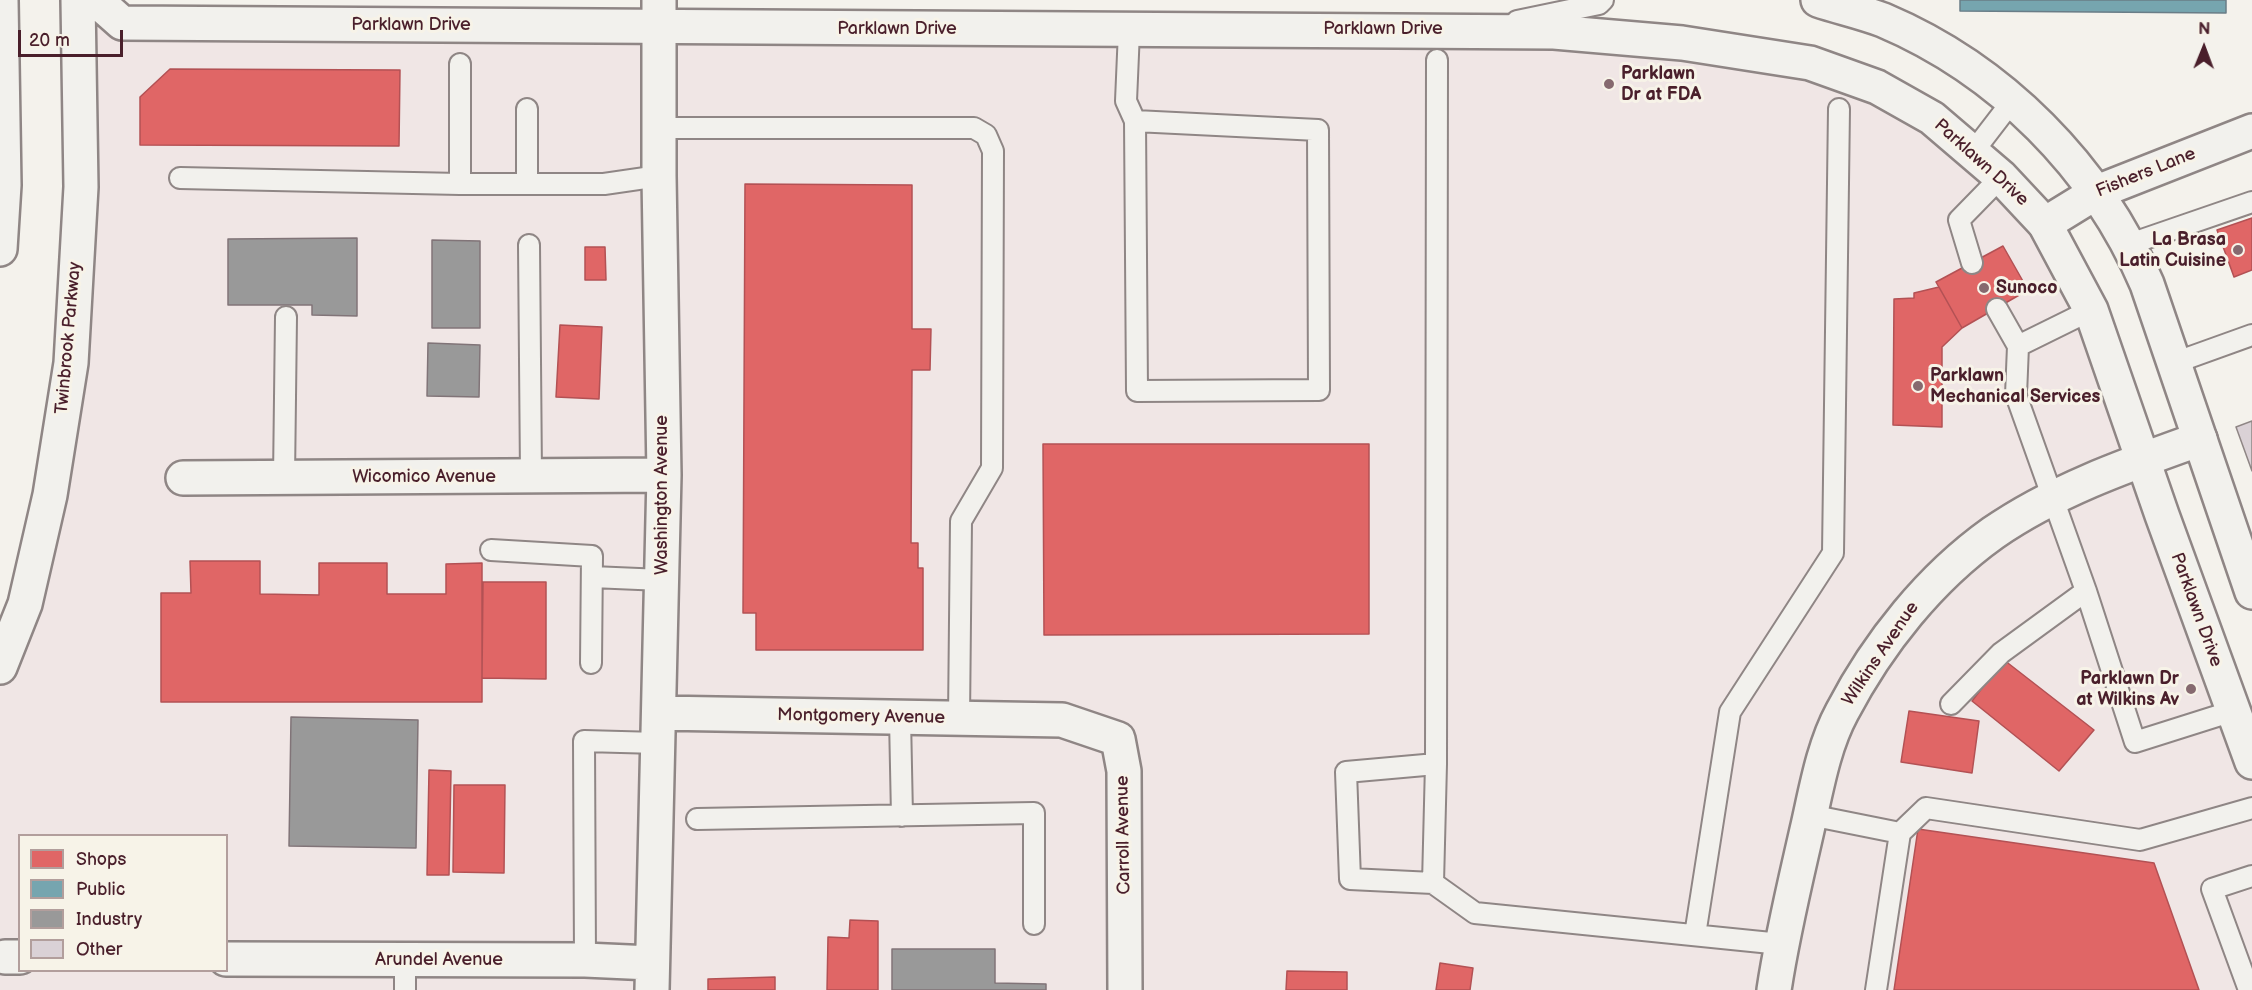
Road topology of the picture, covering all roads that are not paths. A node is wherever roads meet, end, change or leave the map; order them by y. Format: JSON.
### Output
{"nodes":[{"id":1,"x":1,"y":0,"type":"edge"},
{"id":2,"x":78,"y":0,"type":"edge"},
{"id":3,"x":96,"y":0,"type":"edge"},
{"id":4,"x":1603,"y":0,"type":"edge"},
{"id":5,"x":1818,"y":0,"type":"edge"},
{"id":6,"x":659,"y":14,"type":"edge"},
{"id":7,"x":1474,"y":30,"type":"junction"},
{"id":8,"x":1128,"y":31,"type":"junction"},
{"id":9,"x":1437,"y":60,"type":"dead end"},
{"id":10,"x":460,"y":64,"type":"dead end"},
{"id":11,"x":2013,"y":100,"type":"junction"},
{"id":12,"x":527,"y":109,"type":"dead end"},
{"id":13,"x":1839,"y":109,"type":"dead end"},
{"id":14,"x":1135,"y":121,"type":"junction"},
{"id":15,"x":659,"y":128,"type":"junction"},
{"id":16,"x":2252,"y":131,"type":"edge"},
{"id":17,"x":1972,"y":152,"type":"junction"},
{"id":18,"x":659,"y":176,"type":"junction"},
{"id":19,"x":2001,"y":177,"type":"junction"},
{"id":20,"x":180,"y":178,"type":"dead end"},
{"id":21,"x":460,"y":184,"type":"junction"},
{"id":22,"x":527,"y":184,"type":"junction"},
{"id":23,"x":2097,"y":192,"type":"junction"},
{"id":24,"x":2252,"y":202,"type":"edge"},
{"id":25,"x":2045,"y":224,"type":"junction"},
{"id":26,"x":2130,"y":244,"type":"junction"},
{"id":27,"x":529,"y":245,"type":"dead end"},
{"id":28,"x":0,"y":249,"type":"edge"},
{"id":29,"x":1972,"y":263,"type":"dead end"},
{"id":30,"x":1997,"y":309,"type":"dead end"},
{"id":31,"x":2091,"y":310,"type":"junction"},
{"id":32,"x":286,"y":317,"type":"dead end"},
{"id":33,"x":2252,"y":335,"type":"edge"},
{"id":34,"x":2018,"y":346,"type":"junction"},
{"id":35,"x":2174,"y":363,"type":"junction"},
{"id":36,"x":2200,"y":439,"type":"junction"},
{"id":37,"x":2142,"y":459,"type":"junction"},
{"id":38,"x":664,"y":475,"type":"junction"},
{"id":39,"x":531,"y":476,"type":"junction"},
{"id":40,"x":183,"y":478,"type":"dead end"},
{"id":41,"x":284,"y":478,"type":"junction"},
{"id":42,"x":2054,"y":498,"type":"junction"},
{"id":43,"x":2244,"y":543,"type":"edge"},
{"id":44,"x":490,"y":550,"type":"dead end"},
{"id":45,"x":592,"y":577,"type":"junction"},
{"id":46,"x":662,"y":580,"type":"junction"},
{"id":47,"x":2086,"y":591,"type":"junction"},
{"id":48,"x":2252,"y":592,"type":"edge"},
{"id":49,"x":591,"y":663,"type":"dead end"},
{"id":50,"x":0,"y":667,"type":"edge"},
{"id":51,"x":1951,"y":704,"type":"dead end"},
{"id":52,"x":2233,"y":711,"type":"junction"},
{"id":53,"x":900,"y":718,"type":"junction"},
{"id":54,"x":959,"y":719,"type":"junction"},
{"id":55,"x":1062,"y":720,"type":"joint"},
{"id":56,"x":659,"y":728,"type":"junction"},
{"id":57,"x":2252,"y":762,"type":"edge"},
{"id":58,"x":1436,"y":764,"type":"junction"},
{"id":59,"x":2252,"y":808,"type":"edge"},
{"id":60,"x":1810,"y":815,"type":"junction"},
{"id":61,"x":902,"y":816,"type":"junction"},
{"id":62,"x":697,"y":819,"type":"dead end"},
{"id":63,"x":1900,"y":833,"type":"junction"},
{"id":64,"x":2252,"y":876,"type":"edge"},
{"id":65,"x":1433,"y":883,"type":"junction"},
{"id":66,"x":1034,"y":924,"type":"dead end"},
{"id":67,"x":1695,"y":935,"type":"junction"},
{"id":68,"x":1781,"y":944,"type":"junction"},
{"id":69,"x":228,"y":959,"type":"edge"},
{"id":70,"x":585,"y":960,"type":"junction"},
{"id":71,"x":405,"y":975,"type":"edge"},
{"id":72,"x":652,"y":976,"type":"edge"},
{"id":73,"x":1125,"y":990,"type":"edge"},
{"id":74,"x":1774,"y":990,"type":"edge"},
{"id":75,"x":1876,"y":990,"type":"edge"},
{"id":76,"x":2249,"y":990,"type":"edge"}],
"edges":[{"from":1,"to":28,"type":"main road"},
{"from":2,"to":50,"type":"main road","name":"Twinbrook Parkway"},
{"from":3,"to":6,"type":"main road","name":"Parklawn Drive"},
{"from":4,"to":7,"type":"lane"},
{"from":5,"to":11,"type":"main road"},
{"from":6,"to":8,"type":"main road","name":"Parklawn Drive"},
{"from":6,"to":15,"type":"main road","name":"Washington Avenue"},
{"from":7,"to":8,"type":"main road","name":"Parklawn Drive"},
{"from":7,"to":17,"type":"main road","name":"Parklawn Drive"},
{"from":8,"to":14,"type":"lane"},
{"from":9,"to":58,"type":"lane"},
{"from":10,"to":21,"type":"lane"},
{"from":11,"to":17,"type":"lane"},
{"from":11,"to":23,"type":"main road"},
{"from":12,"to":22,"type":"lane"},
{"from":13,"to":67,"type":"lane"},
{"from":14,"to":14,"type":"lane"},
{"from":15,"to":18,"type":"main road","name":"Washington Avenue"},
{"from":15,"to":54,"type":"lane"},
{"from":16,"to":23,"type":"main road","name":"Fishers Lane"},
{"from":17,"to":19,"type":"main road","name":"Parklawn Drive"},
{"from":18,"to":22,"type":"lane"},
{"from":18,"to":38,"type":"main road","name":"Washington Avenue"},
{"from":19,"to":25,"type":"main road","name":"Parklawn Drive"},
{"from":19,"to":29,"type":"lane"},
{"from":20,"to":21,"type":"lane"},
{"from":21,"to":22,"type":"lane"},
{"from":23,"to":25,"type":"main road","name":"Fishers Lane"},
{"from":23,"to":26,"type":"main road"},
{"from":24,"to":26,"type":"lane"},
{"from":25,"to":31,"type":"main road","name":"Parklawn Drive"},
{"from":26,"to":35,"type":"main road"},
{"from":27,"to":39,"type":"lane"},
{"from":30,"to":34,"type":"lane"},
{"from":31,"to":34,"type":"lane"},
{"from":31,"to":37,"type":"main road","name":"Parklawn Drive"},
{"from":32,"to":41,"type":"lane"},
{"from":33,"to":35,"type":"lane"},
{"from":34,"to":42,"type":"lane"},
{"from":35,"to":36,"type":"main road"},
{"from":36,"to":37,"type":"main road","name":"Wilkins Avenue"},
{"from":36,"to":43,"type":"main road"},
{"from":37,"to":42,"type":"main road","name":"Wilkins Avenue"},
{"from":37,"to":52,"type":"main road","name":"Parklawn Drive"},
{"from":38,"to":39,"type":"main road","name":"Wicomico Avenue"},
{"from":38,"to":46,"type":"main road","name":"Washington Avenue"},
{"from":39,"to":41,"type":"main road","name":"Wicomico Avenue"},
{"from":40,"to":41,"type":"main road","name":"Wicomico Avenue"},
{"from":42,"to":47,"type":"lane"},
{"from":42,"to":60,"type":"main road","name":"Wilkins Avenue"},
{"from":43,"to":48,"type":"main road"},
{"from":44,"to":45,"type":"lane"},
{"from":45,"to":46,"type":"lane"},
{"from":45,"to":49,"type":"lane"},
{"from":46,"to":56,"type":"main road","name":"Washington Avenue"},
{"from":47,"to":51,"type":"lane"},
{"from":47,"to":52,"type":"lane"},
{"from":52,"to":57,"type":"main road","name":"Parklawn Drive"},
{"from":53,"to":54,"type":"main road","name":"Montgomery Avenue"},
{"from":53,"to":56,"type":"main road","name":"Montgomery Avenue"},
{"from":53,"to":61,"type":"lane"},
{"from":54,"to":55,"type":"main road","name":"Montgomery Avenue"},
{"from":55,"to":73,"type":"main road","name":"Carroll Avenue"},
{"from":56,"to":70,"type":"lane"},
{"from":56,"to":72,"type":"main road","name":"Washington Avenue"},
{"from":58,"to":65,"type":"lane"},
{"from":58,"to":65,"type":"lane"},
{"from":59,"to":63,"type":"lane"},
{"from":60,"to":63,"type":"lane"},
{"from":60,"to":68,"type":"main road","name":"Wilkins Avenue"},
{"from":61,"to":62,"type":"lane"},
{"from":61,"to":66,"type":"lane"},
{"from":63,"to":75,"type":"lane"},
{"from":64,"to":76,"type":"lane"},
{"from":65,"to":67,"type":"lane"},
{"from":67,"to":68,"type":"lane"},
{"from":68,"to":74,"type":"main road","name":"Wilkins Avenue"},
{"from":69,"to":71,"type":"main road","name":"Arundel Avenue"},
{"from":70,"to":71,"type":"main road","name":"Arundel Avenue"},
{"from":70,"to":72,"type":"main road","name":"Arundel Avenue"}]}
